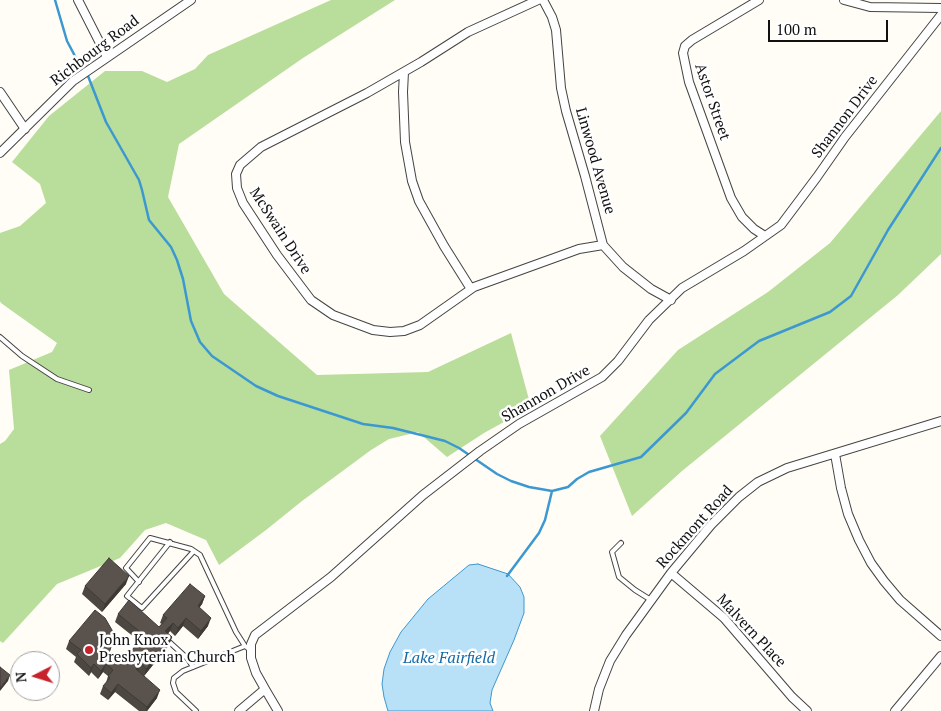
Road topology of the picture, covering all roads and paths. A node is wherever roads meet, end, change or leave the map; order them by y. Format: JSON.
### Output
{"nodes":[{"id":1,"x":78,"y":0,"type":"edge"},
{"id":2,"x":191,"y":0,"type":"edge"},
{"id":3,"x":538,"y":0,"type":"edge"},
{"id":4,"x":543,"y":0,"type":"edge"},
{"id":5,"x":759,"y":0,"type":"edge"},
{"id":6,"x":844,"y":0,"type":"edge"},
{"id":7,"x":941,"y":8,"type":"edge"},
{"id":8,"x":941,"y":15,"type":"edge"},
{"id":9,"x":107,"y":57,"type":"junction"},
{"id":10,"x":404,"y":72,"type":"junction"},
{"id":11,"x":0,"y":92,"type":"edge"},
{"id":12,"x":25,"y":129,"type":"junction"},
{"id":13,"x":0,"y":153,"type":"edge"},
{"id":14,"x":765,"y":236,"type":"junction"},
{"id":15,"x":603,"y":245,"type":"junction"},
{"id":16,"x":471,"y":289,"type":"junction"},
{"id":17,"x":671,"y":300,"type":"junction"},
{"id":18,"x":0,"y":337,"type":"edge"},
{"id":19,"x":89,"y":390,"type":"dead end"},
{"id":20,"x":941,"y":421,"type":"edge"},
{"id":21,"x":835,"y":454,"type":"junction"},
{"id":22,"x":170,"y":542,"type":"junction"},
{"id":23,"x":621,"y":543,"type":"dead end"},
{"id":24,"x":194,"y":551,"type":"junction"},
{"id":25,"x":671,"y":574,"type":"junction"},
{"id":26,"x":138,"y":582,"type":"junction"},
{"id":27,"x":651,"y":600,"type":"junction"},
{"id":28,"x":142,"y":608,"type":"junction"},
{"id":29,"x":146,"y":615,"type":"edge"},
{"id":30,"x":941,"y":636,"type":"edge"},
{"id":31,"x":164,"y":637,"type":"edge"},
{"id":32,"x":248,"y":648,"type":"junction"},
{"id":33,"x":941,"y":656,"type":"edge"},
{"id":34,"x":193,"y":667,"type":"junction"},
{"id":35,"x":265,"y":689,"type":"junction"},
{"id":36,"x":196,"y":711,"type":"edge"},
{"id":37,"x":239,"y":711,"type":"edge"},
{"id":38,"x":278,"y":711,"type":"edge"},
{"id":39,"x":594,"y":711,"type":"edge"},
{"id":40,"x":807,"y":711,"type":"edge"},
{"id":41,"x":895,"y":711,"type":"edge"}],
"edges":[{"from":1,"to":9,"type":"street"},
{"from":2,"to":9,"type":"street","name":"Richbourg Road"},
{"from":3,"to":10,"type":"street","name":"McSwain Drive"},
{"from":4,"to":15,"type":"street","name":"Linwood Avenue"},
{"from":5,"to":14,"type":"street","name":"Astor Street"},
{"from":6,"to":7,"type":"street"},
{"from":8,"to":14,"type":"street","name":"Shannon Drive"},
{"from":9,"to":12,"type":"street","name":"Richbourg Road"},
{"from":10,"to":16,"type":"street"},
{"from":10,"to":16,"type":"street","name":"McSwain Drive"},
{"from":11,"to":12,"type":"street"},
{"from":12,"to":13,"type":"street","name":"Richbourg Road"},
{"from":14,"to":17,"type":"street","name":"Shannon Drive"},
{"from":15,"to":16,"type":"street","name":"McSwain Drive"},
{"from":15,"to":17,"type":"street","name":"Linwood Avenue"},
{"from":17,"to":32,"type":"street","name":"Shannon Drive"},
{"from":18,"to":19,"type":"lane"},
{"from":20,"to":21,"type":"street","name":"Rockmont Road"},
{"from":21,"to":25,"type":"street","name":"Rockmont Road"},
{"from":21,"to":30,"type":"street"},
{"from":22,"to":24,"type":"lane"},
{"from":22,"to":26,"type":"lane"},
{"from":22,"to":26,"type":"lane"},
{"from":23,"to":27,"type":"lane"},
{"from":24,"to":28,"type":"lane"},
{"from":24,"to":32,"type":"lane"},
{"from":25,"to":27,"type":"street","name":"Rockmont Road"},
{"from":25,"to":40,"type":"street","name":"Malvern Place"},
{"from":26,"to":28,"type":"lane"},
{"from":27,"to":39,"type":"street","name":"Rockmont Road"},
{"from":28,"to":29,"type":"lane"},
{"from":31,"to":34,"type":"lane"},
{"from":32,"to":34,"type":"lane"},
{"from":32,"to":35,"type":"street"},
{"from":33,"to":41,"type":"street"},
{"from":34,"to":36,"type":"lane"},
{"from":35,"to":37,"type":"street"},
{"from":35,"to":38,"type":"street"}]}
